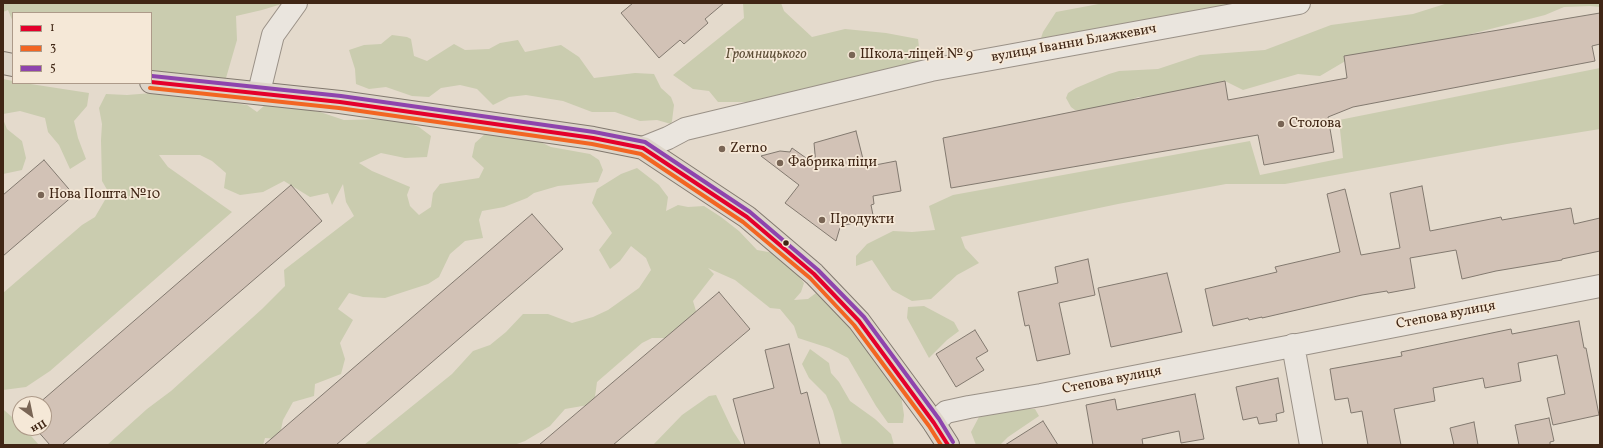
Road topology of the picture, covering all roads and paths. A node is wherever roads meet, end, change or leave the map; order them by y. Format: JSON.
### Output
{"nodes":[{"id":1,"x":296,"y":3,"type":"edge"},
{"id":2,"x":1298,"y":3,"type":"edge"},
{"id":3,"x":152,"y":82,"type":"edge"},
{"id":4,"x":259,"y":92,"type":"junction"},
{"id":5,"x":643,"y":148,"type":"junction"},
{"id":6,"x":1600,"y":286,"type":"edge"},
{"id":7,"x":1293,"y":345,"type":"junction"},
{"id":8,"x":934,"y":424,"type":"junction"},
{"id":9,"x":948,"y":445,"type":"edge"},
{"id":10,"x":1311,"y":445,"type":"edge"}],
"edges":[{"from":1,"to":4,"type":"street"},
{"from":2,"to":5,"type":"street","name":"вулиця Іванни Блажкевич"},
{"from":3,"to":4,"type":"main road"},
{"from":4,"to":5,"type":"main road"},
{"from":5,"to":8,"type":"main road"},
{"from":6,"to":7,"type":"street","name":"Степова вулиця"},
{"from":7,"to":8,"type":"street","name":"Степова вулиця"},
{"from":7,"to":10,"type":"street"},
{"from":8,"to":9,"type":"main road"}]}
